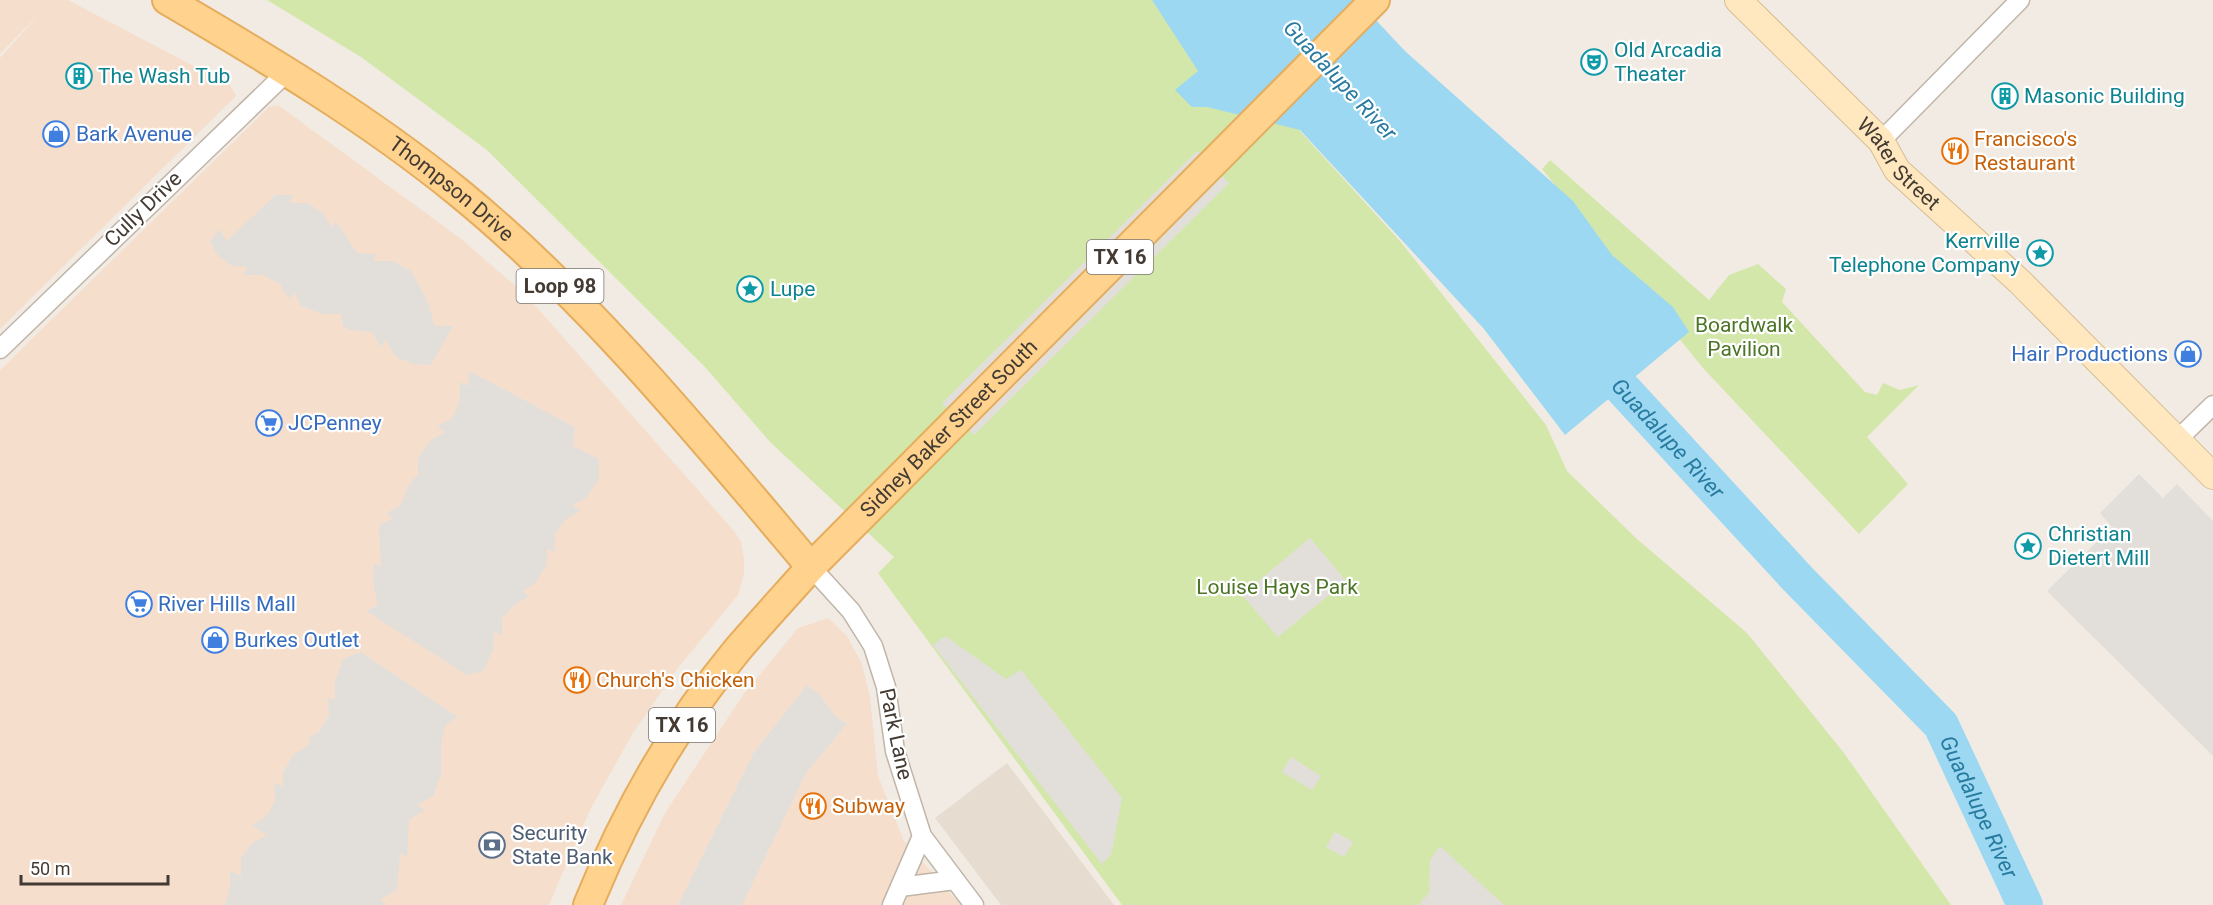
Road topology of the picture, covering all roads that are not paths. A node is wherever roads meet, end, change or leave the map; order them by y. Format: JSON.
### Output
{"nodes":[{"id":1,"x":167,"y":0,"type":"edge"},
{"id":2,"x":1738,"y":0,"type":"edge"},
{"id":3,"x":2019,"y":0,"type":"edge"},
{"id":4,"x":1374,"y":1,"type":"edge"},
{"id":5,"x":288,"y":71,"type":"junction"},
{"id":6,"x":1881,"y":141,"type":"junction"},
{"id":7,"x":0,"y":350,"type":"edge"},
{"id":8,"x":2213,"y":405,"type":"edge"},
{"id":9,"x":2176,"y":441,"type":"junction"},
{"id":10,"x":2213,"y":476,"type":"edge"},
{"id":11,"x":811,"y":567,"type":"junction"},
{"id":12,"x":922,"y":836,"type":"junction"},
{"id":13,"x":955,"y":880,"type":"junction"},
{"id":14,"x":900,"y":887,"type":"junction"},
{"id":15,"x":588,"y":905,"type":"edge"},
{"id":16,"x":892,"y":905,"type":"edge"},
{"id":17,"x":974,"y":905,"type":"edge"}],
"edges":[{"from":1,"to":5,"type":"main road","name":"Thompson Drive","number":"Loop 98"},
{"from":2,"to":6,"type":"street","name":"Water Street"},
{"from":3,"to":6,"type":"street"},
{"from":4,"to":11,"type":"main road","name":"Sidney Baker Street South","number":"TX 16"},
{"from":5,"to":7,"type":"street","name":"Cully Drive"},
{"from":5,"to":11,"type":"main road","name":"Thompson Drive","number":"Loop 98"},
{"from":6,"to":9,"type":"street","name":"Water Street"},
{"from":8,"to":9,"type":"street"},
{"from":9,"to":10,"type":"street","name":"Water Street"},
{"from":11,"to":12,"type":"street","name":"Park Lane"},
{"from":11,"to":15,"type":"main road","name":"Sidney Baker Street South","number":"TX 16"},
{"from":12,"to":13,"type":"street","name":"Park Lane"},
{"from":12,"to":14,"type":"street"},
{"from":13,"to":14,"type":"street"},
{"from":13,"to":17,"type":"street","name":"Park Lane"},
{"from":14,"to":16,"type":"street"}]}
